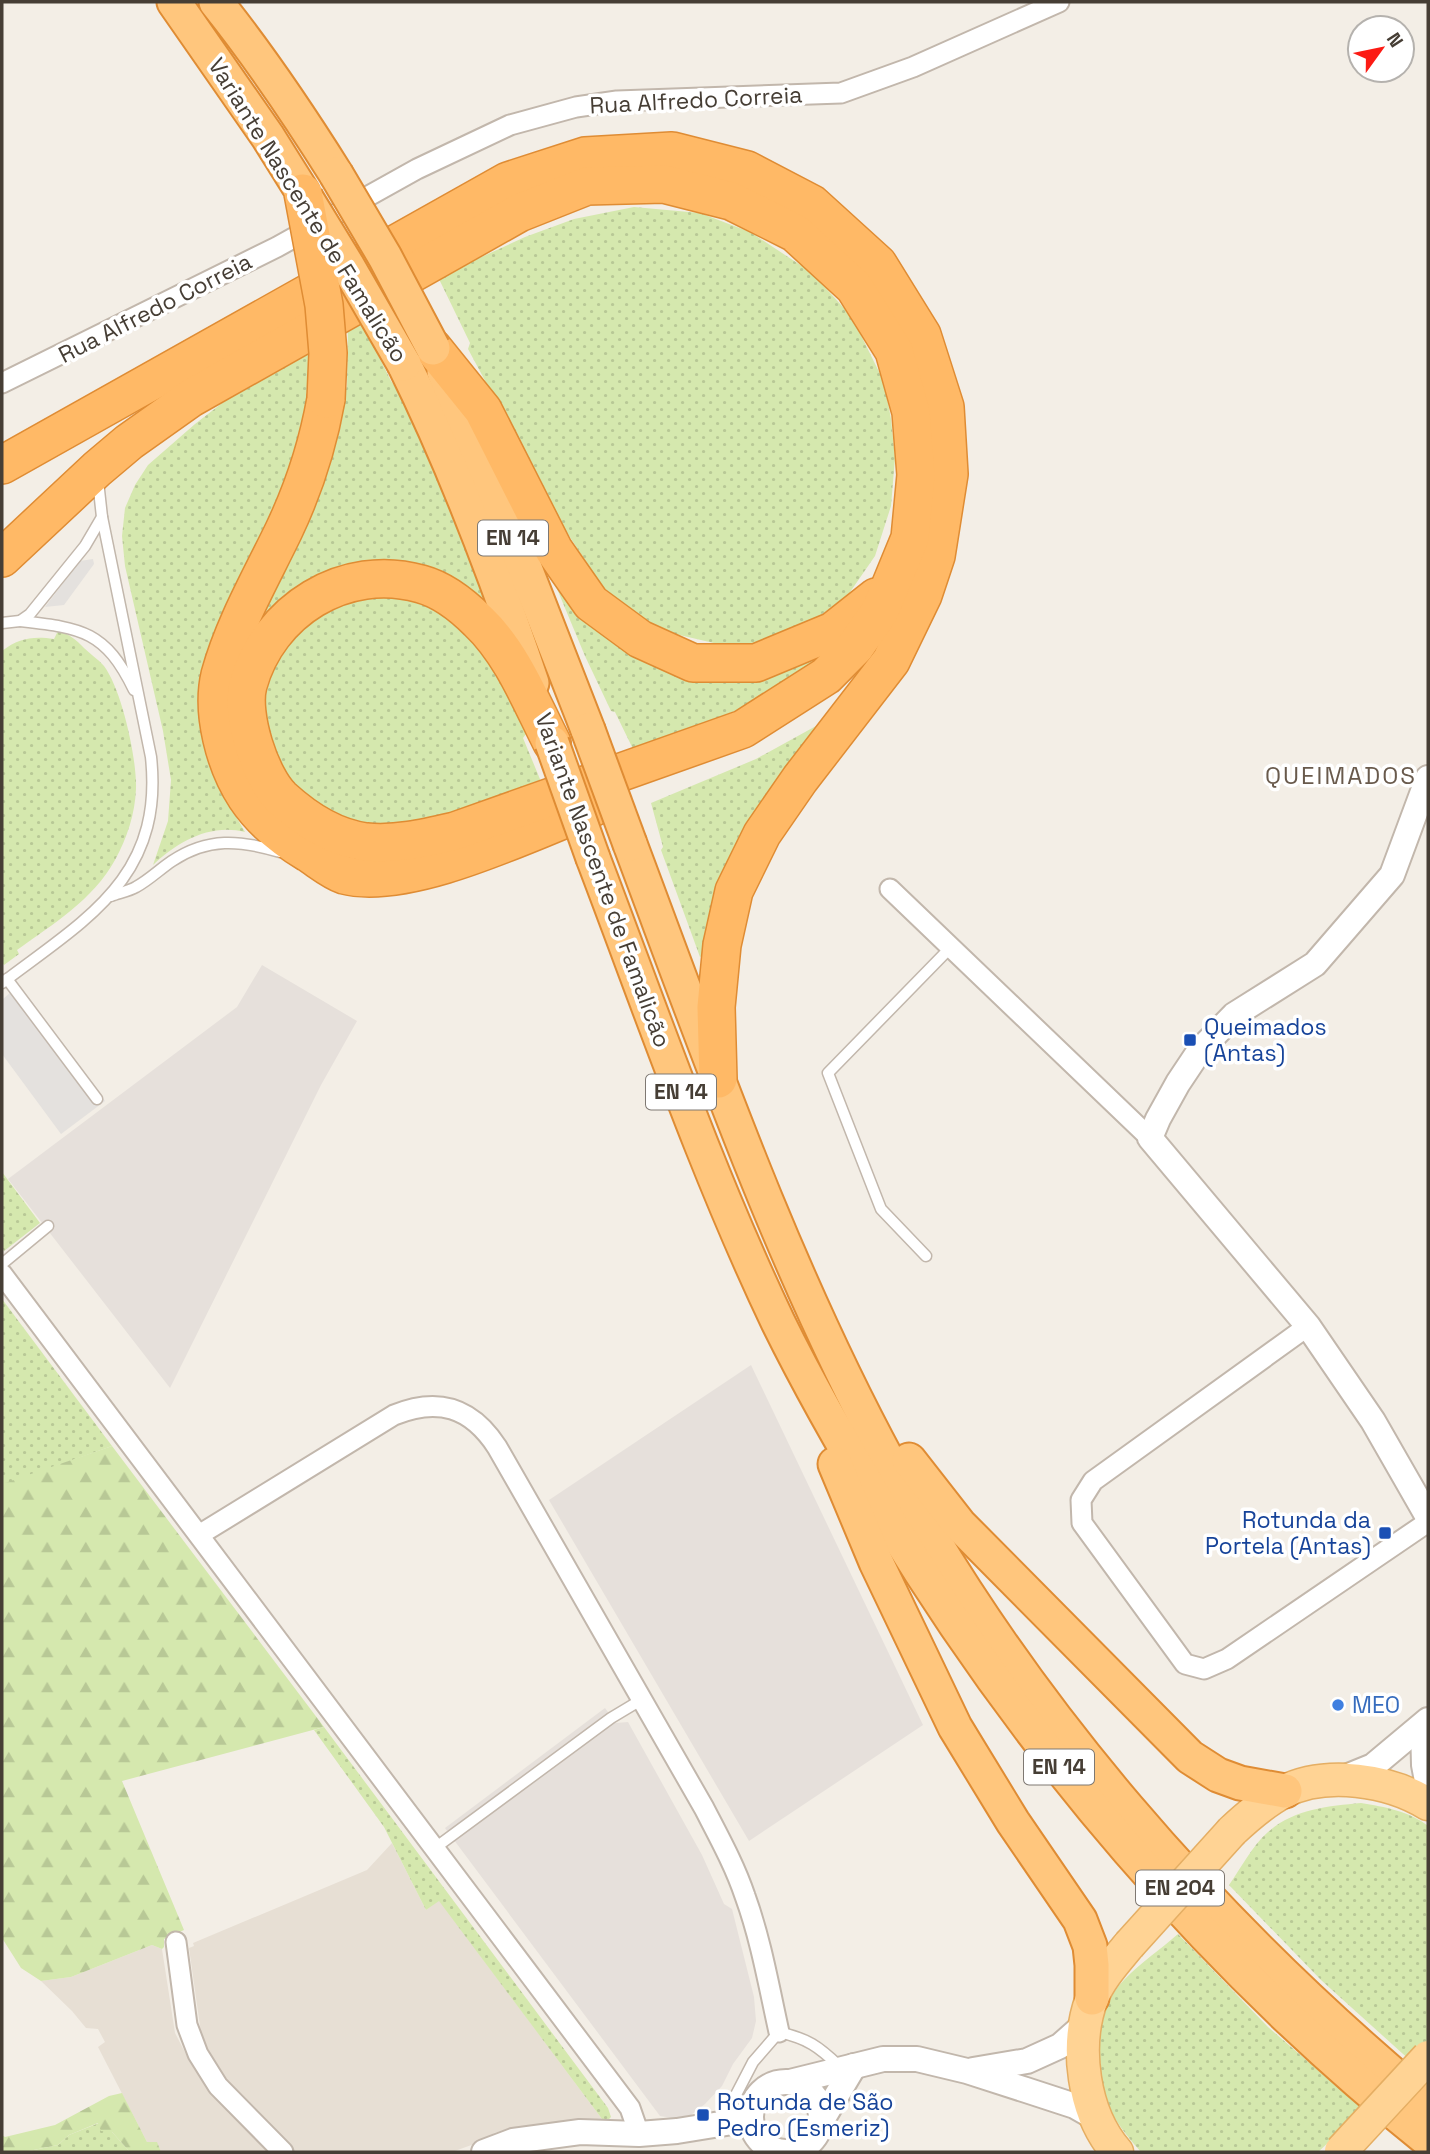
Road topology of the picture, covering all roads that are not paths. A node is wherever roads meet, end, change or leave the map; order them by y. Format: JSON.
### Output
{"nodes":[{"id":1,"x":174,"y":2,"type":"edge"},
{"id":2,"x":216,"y":2,"type":"edge"},
{"id":3,"x":1059,"y":2,"type":"edge"},
{"id":4,"x":303,"y":193,"type":"junction"},
{"id":5,"x":418,"y":356,"type":"junction"},
{"id":6,"x":2,"y":383,"type":"edge"},
{"id":7,"x":2,"y":465,"type":"edge"},
{"id":8,"x":97,"y":469,"type":"junction"},
{"id":9,"x":102,"y":517,"type":"junction"},
{"id":10,"x":2,"y":558,"type":"edge"},
{"id":11,"x":908,"y":588,"type":"junction"},
{"id":12,"x":20,"y":621,"type":"junction"},
{"id":13,"x":2,"y":623,"type":"edge"},
{"id":14,"x":141,"y":704,"type":"junction"},
{"id":15,"x":552,"y":743,"type":"junction"},
{"id":16,"x":1428,"y":778,"type":"edge"},
{"id":17,"x":342,"y":874,"type":"junction"},
{"id":18,"x":890,"y":889,"type":"dead end"},
{"id":19,"x":110,"y":896,"type":"junction"},
{"id":20,"x":951,"y":947,"type":"junction"},
{"id":21,"x":5,"y":981,"type":"edge"},
{"id":22,"x":718,"y":1079,"type":"junction"},
{"id":23,"x":97,"y":1099,"type":"dead end"},
{"id":24,"x":1150,"y":1138,"type":"junction"},
{"id":25,"x":48,"y":1226,"type":"dead end"},
{"id":26,"x":926,"y":1256,"type":"dead end"},
{"id":27,"x":2,"y":1264,"type":"edge"},
{"id":28,"x":2,"y":1274,"type":"edge"},
{"id":29,"x":778,"y":1322,"type":"junction"},
{"id":30,"x":1308,"y":1326,"type":"junction"},
{"id":31,"x":839,"y":1363,"type":"junction"},
{"id":32,"x":1428,"y":1519,"type":"edge"},
{"id":33,"x":199,"y":1535,"type":"junction"},
{"id":34,"x":641,"y":1700,"type":"junction"},
{"id":35,"x":1426,"y":1723,"type":"edge"},
{"id":36,"x":1341,"y":1779,"type":"junction"},
{"id":37,"x":1428,"y":1786,"type":"edge"},
{"id":38,"x":1285,"y":1791,"type":"junction"},
{"id":39,"x":1428,"y":1804,"type":"edge"},
{"id":40,"x":435,"y":1848,"type":"junction"},
{"id":41,"x":176,"y":1942,"type":"dead end"},
{"id":42,"x":1089,"y":2010,"type":"junction"},
{"id":43,"x":779,"y":2032,"type":"junction"},
{"id":44,"x":1428,"y":2057,"type":"edge"},
{"id":45,"x":848,"y":2068,"type":"junction"},
{"id":46,"x":967,"y":2071,"type":"junction"},
{"id":47,"x":790,"y":2082,"type":"junction"},
{"id":48,"x":1428,"y":2104,"type":"edge"},
{"id":49,"x":724,"y":2116,"type":"dead end"},
{"id":50,"x":1096,"y":2118,"type":"junction"},
{"id":51,"x":822,"y":2120,"type":"junction"},
{"id":52,"x":639,"y":2134,"type":"junction"},
{"id":53,"x":758,"y":2137,"type":"edge"},
{"id":54,"x":1428,"y":2140,"type":"edge"},
{"id":55,"x":797,"y":2151,"type":"edge"},
{"id":56,"x":283,"y":2152,"type":"edge"},
{"id":57,"x":484,"y":2152,"type":"edge"},
{"id":58,"x":1117,"y":2152,"type":"edge"},
{"id":59,"x":1341,"y":2152,"type":"edge"}],
"edges":[{"from":1,"to":4,"type":"highway","name":"Variante Nascente de Famalicão","number":"EN 14"},
{"from":2,"to":5,"type":"highway","name":"Variante Nascente de Famalicão","number":"EN 14","bridge":true},
{"from":3,"to":6,"type":"street","name":"Rua Alfredo Correia"},
{"from":4,"to":5,"type":"highway","name":"Variante Nascente de Famalicão","number":"EN 14","bridge":true},
{"from":4,"to":17,"type":"highway","bridge":true},
{"from":5,"to":11,"type":"highway"},
{"from":5,"to":15,"type":"highway","name":"Variante Nascente de Famalicão","number":"EN 14"},
{"from":5,"to":22,"type":"highway","name":"Variante Nascente de Famalicão","number":"EN 14","bridge":true},
{"from":7,"to":11,"type":"highway"},
{"from":8,"to":9,"type":"lane"},
{"from":8,"to":10,"type":"highway"},
{"from":8,"to":11,"type":"highway"},
{"from":9,"to":12,"type":"lane"},
{"from":9,"to":14,"type":"lane"},
{"from":11,"to":15,"type":"highway"},
{"from":11,"to":17,"type":"highway"},
{"from":11,"to":22,"type":"highway"},
{"from":12,"to":13,"type":"lane"},
{"from":12,"to":14,"type":"lane"},
{"from":14,"to":19,"type":"lane"},
{"from":15,"to":29,"type":"highway","name":"Variante Nascente de Famalicão","number":"EN 14","bridge":true},
{"from":16,"to":24,"type":"street"},
{"from":17,"to":19,"type":"lane"},
{"from":18,"to":20,"type":"street"},
{"from":19,"to":21,"type":"lane"},
{"from":20,"to":24,"type":"street"},
{"from":20,"to":26,"type":"lane"},
{"from":21,"to":23,"type":"lane"},
{"from":22,"to":31,"type":"highway","name":"Variante Nascente de Famalicão","number":"EN 14"},
{"from":24,"to":30,"type":"street"},
{"from":25,"to":27,"type":"lane"},
{"from":28,"to":33,"type":"street"},
{"from":29,"to":42,"type":"highway"},
{"from":29,"to":54,"type":"highway","name":"Variante Nascente de Famalicão","number":"EN 14"},
{"from":30,"to":32,"type":"street"},
{"from":30,"to":32,"type":"street"},
{"from":31,"to":38,"type":"highway"},
{"from":31,"to":48,"type":"highway","name":"Variante Nascente de Famalicão","number":"EN 14"},
{"from":33,"to":34,"type":"street"},
{"from":33,"to":40,"type":"street"},
{"from":34,"to":40,"type":"lane"},
{"from":34,"to":43,"type":"street"},
{"from":35,"to":36,"type":"street"},
{"from":35,"to":37,"type":"street"},
{"from":36,"to":38,"type":"main road","number":"EN 204"},
{"from":36,"to":39,"type":"main road","number":"EN 204"},
{"from":38,"to":42,"type":"main road","number":"EN 204","bridge":true},
{"from":40,"to":52,"type":"street"},
{"from":41,"to":56,"type":"street"},
{"from":42,"to":46,"type":"street"},
{"from":42,"to":50,"type":"main road","number":"EN 204"},
{"from":43,"to":45,"type":"lane"},
{"from":43,"to":49,"type":"lane"},
{"from":44,"to":59,"type":"main road","bridge":true},
{"from":45,"to":46,"type":"street"},
{"from":45,"to":47,"type":"street"},
{"from":45,"to":51,"type":"street"},
{"from":46,"to":50,"type":"street"},
{"from":47,"to":51,"type":"street"},
{"from":47,"to":53,"type":"street"},
{"from":50,"to":58,"type":"main road","number":"EN 204"},
{"from":51,"to":55,"type":"street"},
{"from":52,"to":53,"type":"street"},
{"from":52,"to":57,"type":"street"},
{"from":53,"to":55,"type":"street"}]}
